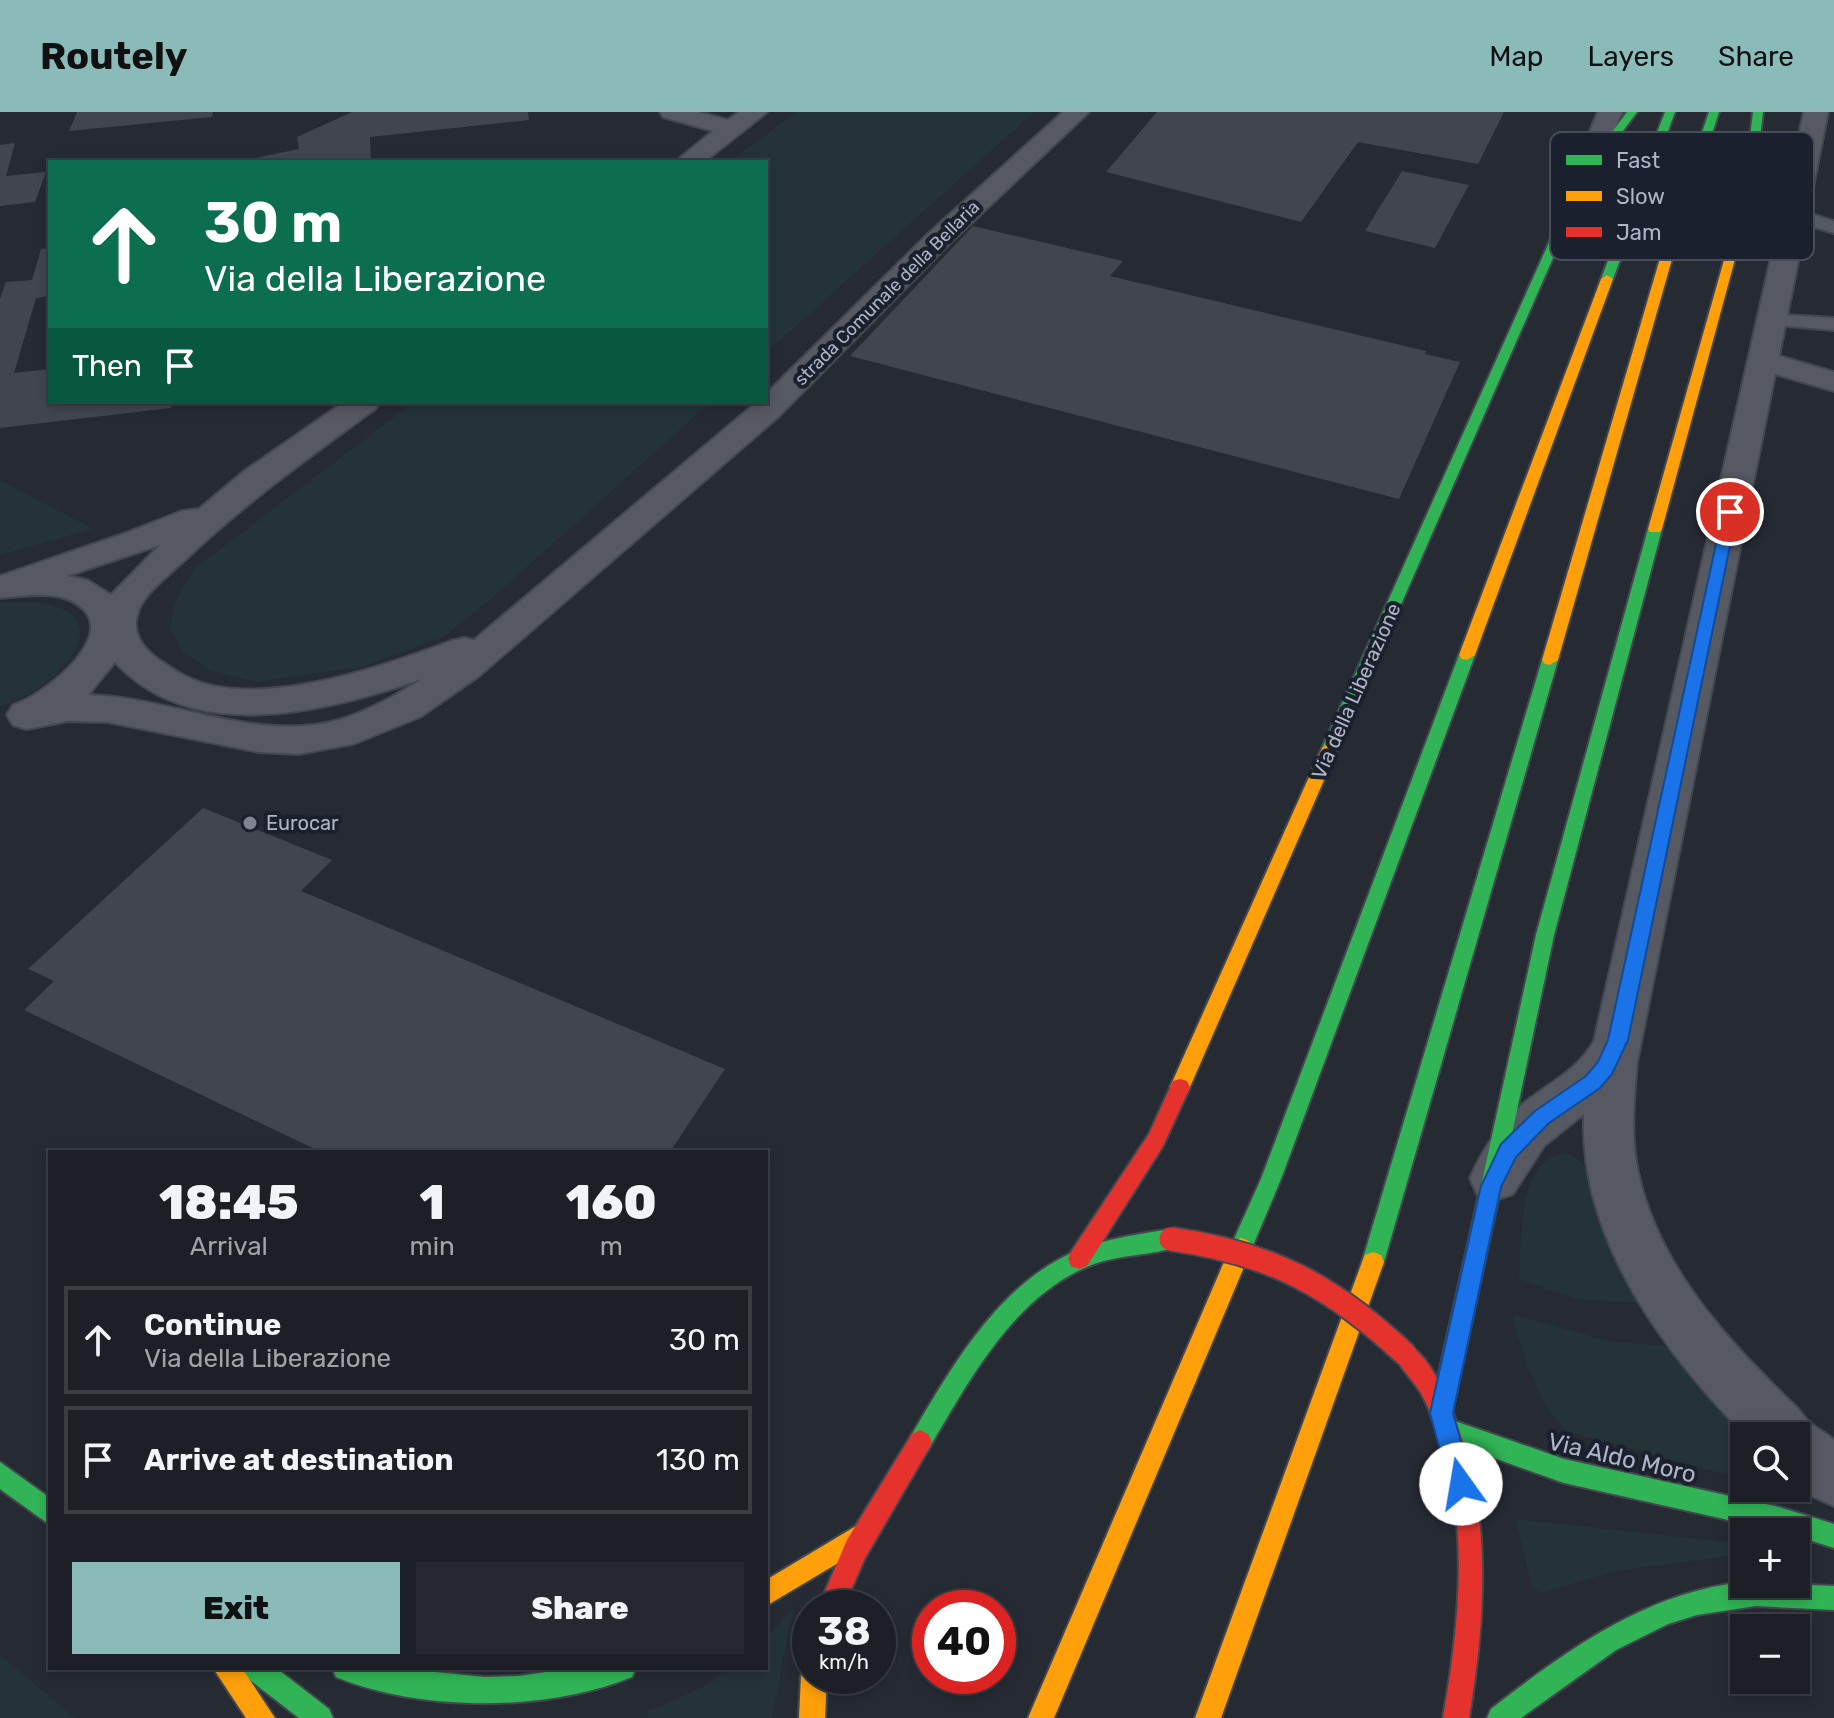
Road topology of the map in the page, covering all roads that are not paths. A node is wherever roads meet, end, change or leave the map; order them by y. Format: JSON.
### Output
{"nodes":[{"id":1,"x":672,"y":112,"type":"edge"},
{"id":2,"x":755,"y":112,"type":"edge"},
{"id":3,"x":1077,"y":112,"type":"edge"},
{"id":4,"x":1610,"y":112,"type":"edge"},
{"id":5,"x":1632,"y":112,"type":"edge"},
{"id":6,"x":1670,"y":112,"type":"edge"},
{"id":7,"x":1714,"y":112,"type":"edge"},
{"id":8,"x":1758,"y":112,"type":"edge"},
{"id":9,"x":1816,"y":112,"type":"edge"},
{"id":10,"x":732,"y":129,"type":"junction"},
{"id":11,"x":1602,"y":132,"type":"edge"},
{"id":12,"x":1617,"y":132,"type":"edge"},
{"id":13,"x":1663,"y":132,"type":"edge"},
{"id":14,"x":1707,"y":132,"type":"edge"},
{"id":15,"x":1756,"y":132,"type":"edge"},
{"id":16,"x":1812,"y":132,"type":"edge"},
{"id":17,"x":691,"y":160,"type":"edge"},
{"id":18,"x":1814,"y":221,"type":"edge"},
{"id":19,"x":1834,"y":227,"type":"edge"},
{"id":20,"x":1550,"y":252,"type":"edge"},
{"id":21,"x":1615,"y":260,"type":"edge"},
{"id":22,"x":1665,"y":260,"type":"edge"},
{"id":23,"x":1729,"y":260,"type":"edge"},
{"id":24,"x":1784,"y":260,"type":"edge"},
{"id":25,"x":1771,"y":320,"type":"junction"},
{"id":26,"x":1834,"y":324,"type":"edge"},
{"id":27,"x":1763,"y":361,"type":"junction"},
{"id":28,"x":1834,"y":382,"type":"edge"},
{"id":29,"x":361,"y":404,"type":"edge"},
{"id":30,"x":222,"y":506,"type":"junction"},
{"id":31,"x":0,"y":586,"type":"edge"},
{"id":32,"x":511,"y":626,"type":"junction"},
{"id":33,"x":9,"y":722,"type":"edge"},
{"id":34,"x":1618,"y":1040,"type":"junction"},
{"id":35,"x":1491,"y":1186,"type":"junction"},
{"id":36,"x":1079,"y":1259,"type":"junction"},
{"id":37,"x":1441,"y":1413,"type":"junction"},
{"id":38,"x":1771,"y":1422,"type":"edge"},
{"id":39,"x":1449,"y":1431,"type":"junction"},
{"id":40,"x":1810,"y":1457,"type":"edge"},
{"id":41,"x":0,"y":1474,"type":"edge"},
{"id":42,"x":1834,"y":1477,"type":"edge"},
{"id":43,"x":48,"y":1511,"type":"edge"},
{"id":44,"x":866,"y":1532,"type":"junction"},
{"id":45,"x":1834,"y":1536,"type":"edge"},
{"id":46,"x":836,"y":1590,"type":"edge"},
{"id":47,"x":768,"y":1593,"type":"edge"},
{"id":48,"x":1834,"y":1598,"type":"edge"},
{"id":49,"x":227,"y":1670,"type":"edge"},
{"id":50,"x":258,"y":1670,"type":"edge"},
{"id":51,"x":351,"y":1670,"type":"edge"},
{"id":52,"x":616,"y":1670,"type":"edge"},
{"id":53,"x":813,"y":1694,"type":"edge"},
{"id":54,"x":262,"y":1718,"type":"edge"},
{"id":55,"x":320,"y":1718,"type":"edge"},
{"id":56,"x":812,"y":1718,"type":"edge"},
{"id":57,"x":1041,"y":1718,"type":"edge"},
{"id":58,"x":1208,"y":1718,"type":"edge"},
{"id":59,"x":1456,"y":1718,"type":"edge"},
{"id":60,"x":1500,"y":1718,"type":"edge"}],
"edges":[{"from":1,"to":10,"type":"street"},
{"from":2,"to":10,"type":"street"},
{"from":3,"to":32,"type":"street","name":"strada Comunale della Bellaria"},
{"from":4,"to":11,"type":"street","name":"Via della Liberazione"},
{"from":5,"to":12,"type":"main road"},
{"from":6,"to":13,"type":"main road"},
{"from":7,"to":14,"type":"main road"},
{"from":8,"to":15,"type":"main road"},
{"from":9,"to":16,"type":"street"},
{"from":10,"to":17,"type":"street"},
{"from":18,"to":19,"type":"lane"},
{"from":20,"to":36,"type":"main road","name":"Via della Liberazione"},
{"from":21,"to":57,"type":"main road"},
{"from":22,"to":58,"type":"main road"},
{"from":23,"to":35,"type":"main road"},
{"from":24,"to":25,"type":"street"},
{"from":25,"to":26,"type":"lane"},
{"from":25,"to":27,"type":"street"},
{"from":27,"to":28,"type":"street"},
{"from":27,"to":34,"type":"street"},
{"from":29,"to":30,"type":"street"},
{"from":30,"to":31,"type":"street"},
{"from":30,"to":32,"type":"street"},
{"from":31,"to":33,"type":"street"},
{"from":32,"to":33,"type":"street"},
{"from":34,"to":35,"type":"street"},
{"from":34,"to":38,"type":"street"},
{"from":35,"to":37,"type":"main road"},
{"from":36,"to":37,"type":"main road","bridge":true},
{"from":36,"to":44,"type":"main road"},
{"from":37,"to":39,"type":"main road"},
{"from":39,"to":45,"type":"main road","name":"Via Aldo Moro"},
{"from":39,"to":59,"type":"main road"},
{"from":40,"to":42,"type":"street"},
{"from":41,"to":43,"type":"main road"},
{"from":44,"to":46,"type":"main road"},
{"from":44,"to":47,"type":"main road"},
{"from":48,"to":60,"type":"main road"},
{"from":49,"to":54,"type":"main road"},
{"from":50,"to":55,"type":"main road"},
{"from":51,"to":52,"type":"main road"},
{"from":53,"to":56,"type":"main road"}]}
